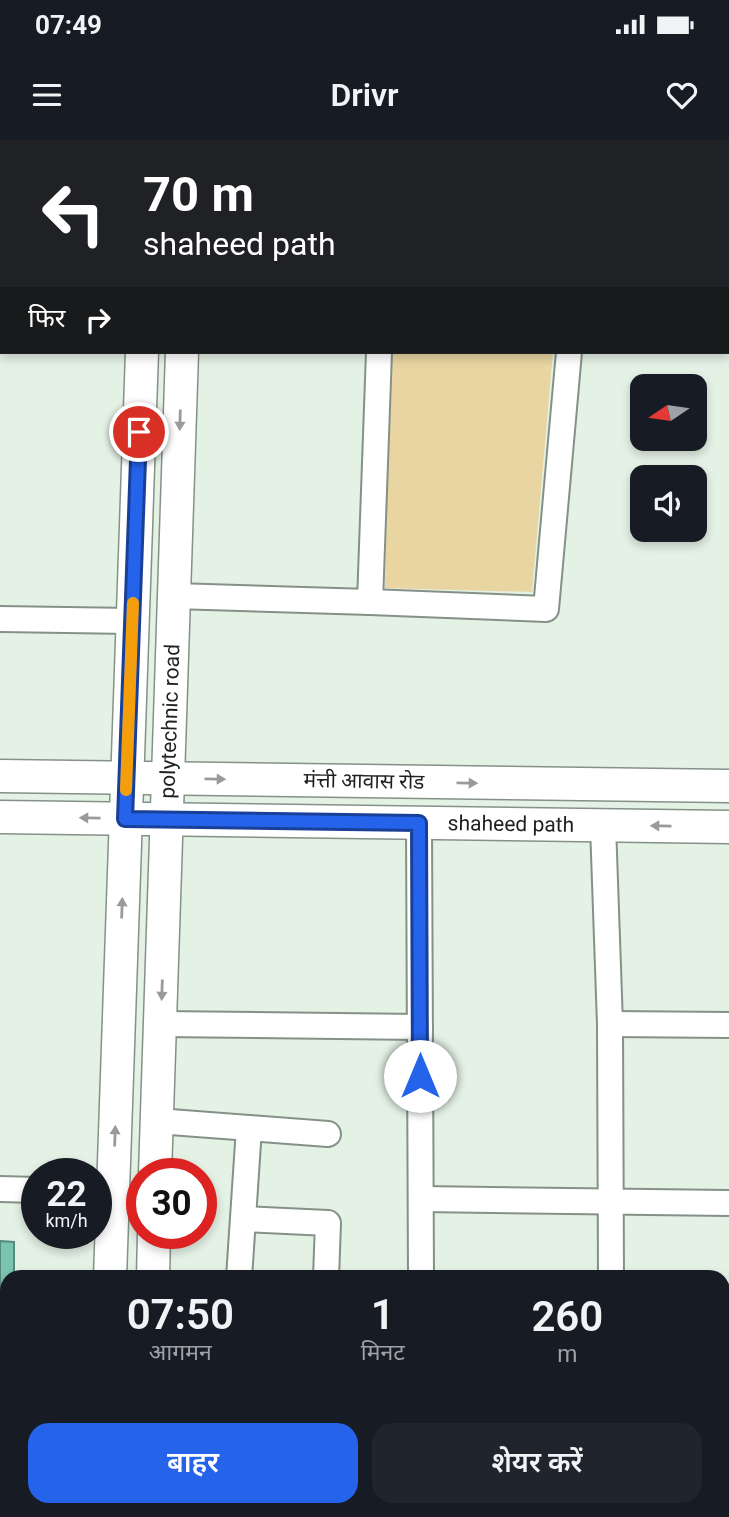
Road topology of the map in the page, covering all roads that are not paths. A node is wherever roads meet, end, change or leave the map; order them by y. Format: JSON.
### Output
{"nodes":[{"id":1,"x":142,"y":354,"type":"edge"},
{"id":2,"x":182,"y":354,"type":"edge"},
{"id":3,"x":379,"y":354,"type":"edge"},
{"id":4,"x":569,"y":354,"type":"edge"},
{"id":5,"x":174,"y":596,"type":"junction"},
{"id":6,"x":370,"y":602,"type":"junction"},
{"id":7,"x":0,"y":619,"type":"edge"},
{"id":8,"x":132,"y":621,"type":"junction"},
{"id":9,"x":0,"y":776,"type":"edge"},
{"id":10,"x":127,"y":778,"type":"junction"},
{"id":11,"x":169,"y":779,"type":"junction"},
{"id":12,"x":729,"y":786,"type":"edge"},
{"id":13,"x":0,"y":817,"type":"edge"},
{"id":14,"x":125,"y":819,"type":"junction"},
{"id":15,"x":167,"y":819,"type":"junction"},
{"id":16,"x":419,"y":823,"type":"junction"},
{"id":17,"x":603,"y":825,"type":"junction"},
{"id":18,"x":729,"y":827,"type":"edge"},
{"id":19,"x":160,"y":1024,"type":"junction"},
{"id":20,"x":610,"y":1024,"type":"junction"},
{"id":21,"x":729,"y":1025,"type":"edge"},
{"id":22,"x":420,"y":1027,"type":"junction"},
{"id":23,"x":156,"y":1121,"type":"junction"},
{"id":24,"x":249,"y":1128,"type":"junction"},
{"id":25,"x":328,"y":1134,"type":"dead end"},
{"id":26,"x":107,"y":1158,"type":"edge"},
{"id":27,"x":155,"y":1158,"type":"edge"},
{"id":28,"x":0,"y":1189,"type":"edge"},
{"id":29,"x":21,"y":1190,"type":"edge"},
{"id":30,"x":421,"y":1199,"type":"junction"},
{"id":31,"x":610,"y":1203,"type":"junction"},
{"id":32,"x":729,"y":1203,"type":"edge"},
{"id":33,"x":243,"y":1219,"type":"junction"},
{"id":34,"x":108,"y":1249,"type":"edge"},
{"id":35,"x":154,"y":1249,"type":"edge"},
{"id":36,"x":110,"y":1270,"type":"edge"},
{"id":37,"x":153,"y":1270,"type":"edge"},
{"id":38,"x":240,"y":1270,"type":"edge"},
{"id":39,"x":326,"y":1270,"type":"edge"},
{"id":40,"x":421,"y":1270,"type":"edge"},
{"id":41,"x":611,"y":1270,"type":"edge"}],
"edges":[{"from":1,"to":8,"type":"street"},
{"from":2,"to":5,"type":"street","name":"polytechnic road","one_way":true},
{"from":3,"to":6,"type":"street"},
{"from":4,"to":6,"type":"street"},
{"from":5,"to":6,"type":"street"},
{"from":5,"to":11,"type":"street","name":"polytechnic road"},
{"from":7,"to":8,"type":"street"},
{"from":8,"to":10,"type":"street"},
{"from":9,"to":10,"type":"street","name":"मंत्ती आवास रोड"},
{"from":10,"to":11,"type":"street","name":"मंत्ती आवास रोड"},
{"from":10,"to":14,"type":"street"},
{"from":11,"to":12,"type":"street","name":"मंत्ती आवास रोड","one_way":true},
{"from":11,"to":15,"type":"street","name":"polytechnic road"},
{"from":14,"to":13,"type":"street","name":"shaheed path","one_way":true},
{"from":14,"to":15,"type":"street","name":"shaheed path"},
{"from":26,"to":14,"type":"street","one_way":true},
{"from":15,"to":16,"type":"street","name":"shaheed path"},
{"from":15,"to":19,"type":"street","name":"polytechnic road","one_way":true},
{"from":16,"to":17,"type":"street","name":"shaheed path"},
{"from":16,"to":22,"type":"street"},
{"from":18,"to":17,"type":"street","name":"shaheed path","one_way":true},
{"from":17,"to":20,"type":"street"},
{"from":19,"to":22,"type":"street"},
{"from":19,"to":23,"type":"street","name":"polytechnic road"},
{"from":20,"to":21,"type":"street"},
{"from":20,"to":31,"type":"street"},
{"from":22,"to":30,"type":"street"},
{"from":23,"to":24,"type":"street"},
{"from":23,"to":27,"type":"street","name":"polytechnic road"},
{"from":24,"to":25,"type":"street"},
{"from":24,"to":33,"type":"street"},
{"from":28,"to":29,"type":"street"},
{"from":30,"to":31,"type":"street"},
{"from":30,"to":40,"type":"street"},
{"from":31,"to":32,"type":"street"},
{"from":31,"to":41,"type":"street"},
{"from":33,"to":38,"type":"street"},
{"from":33,"to":39,"type":"street"},
{"from":34,"to":36,"type":"street"},
{"from":35,"to":37,"type":"street"}]}
